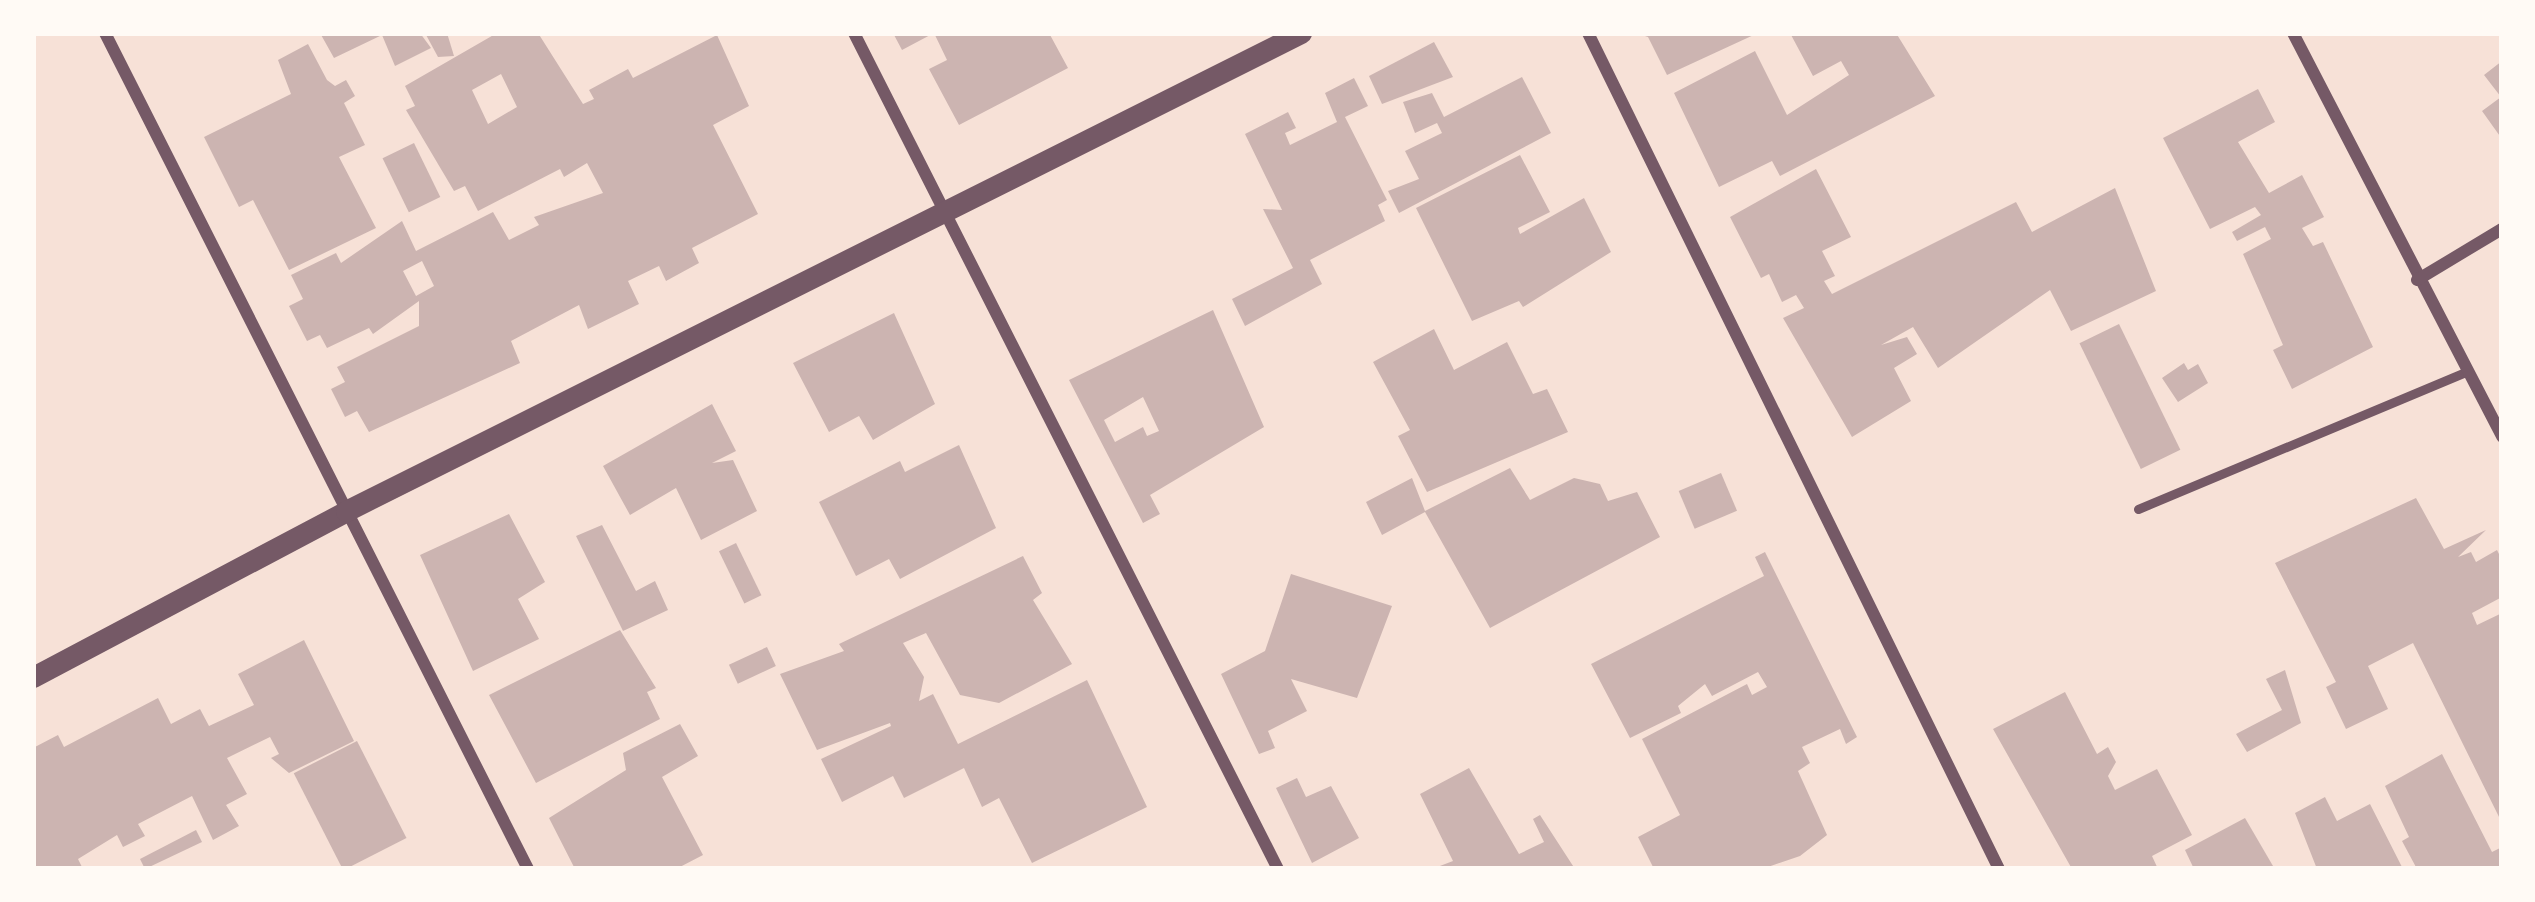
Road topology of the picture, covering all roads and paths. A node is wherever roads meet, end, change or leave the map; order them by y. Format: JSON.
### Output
{"nodes":[{"id":1,"x":105,"y":33,"type":"edge"},
{"id":2,"x":854,"y":33,"type":"edge"},
{"id":3,"x":1301,"y":33,"type":"edge"},
{"id":4,"x":1588,"y":33,"type":"edge"},
{"id":5,"x":2293,"y":33,"type":"edge"},
{"id":6,"x":944,"y":214,"type":"junction"},
{"id":7,"x":2502,"y":229,"type":"edge"},
{"id":8,"x":2417,"y":280,"type":"junction"},
{"id":9,"x":2465,"y":372,"type":"junction"},
{"id":10,"x":2502,"y":437,"type":"edge"},
{"id":11,"x":2138,"y":508,"type":"dead end"},
{"id":12,"x":346,"y":511,"type":"junction"},
{"id":13,"x":33,"y":677,"type":"edge"},
{"id":14,"x":528,"y":869,"type":"edge"},
{"id":15,"x":1277,"y":869,"type":"edge"},
{"id":16,"x":1999,"y":869,"type":"edge"}],
"edges":[{"from":1,"to":12,"type":"street"},
{"from":2,"to":6,"type":"street"},
{"from":3,"to":6,"type":"street"},
{"from":4,"to":16,"type":"street"},
{"from":5,"to":8,"type":"street"},
{"from":6,"to":12,"type":"street"},
{"from":6,"to":15,"type":"street"},
{"from":7,"to":8,"type":"street"},
{"from":8,"to":9,"type":"street"},
{"from":9,"to":10,"type":"street"},
{"from":9,"to":11,"type":"lane"},
{"from":12,"to":13,"type":"street"},
{"from":12,"to":14,"type":"street"}]}
